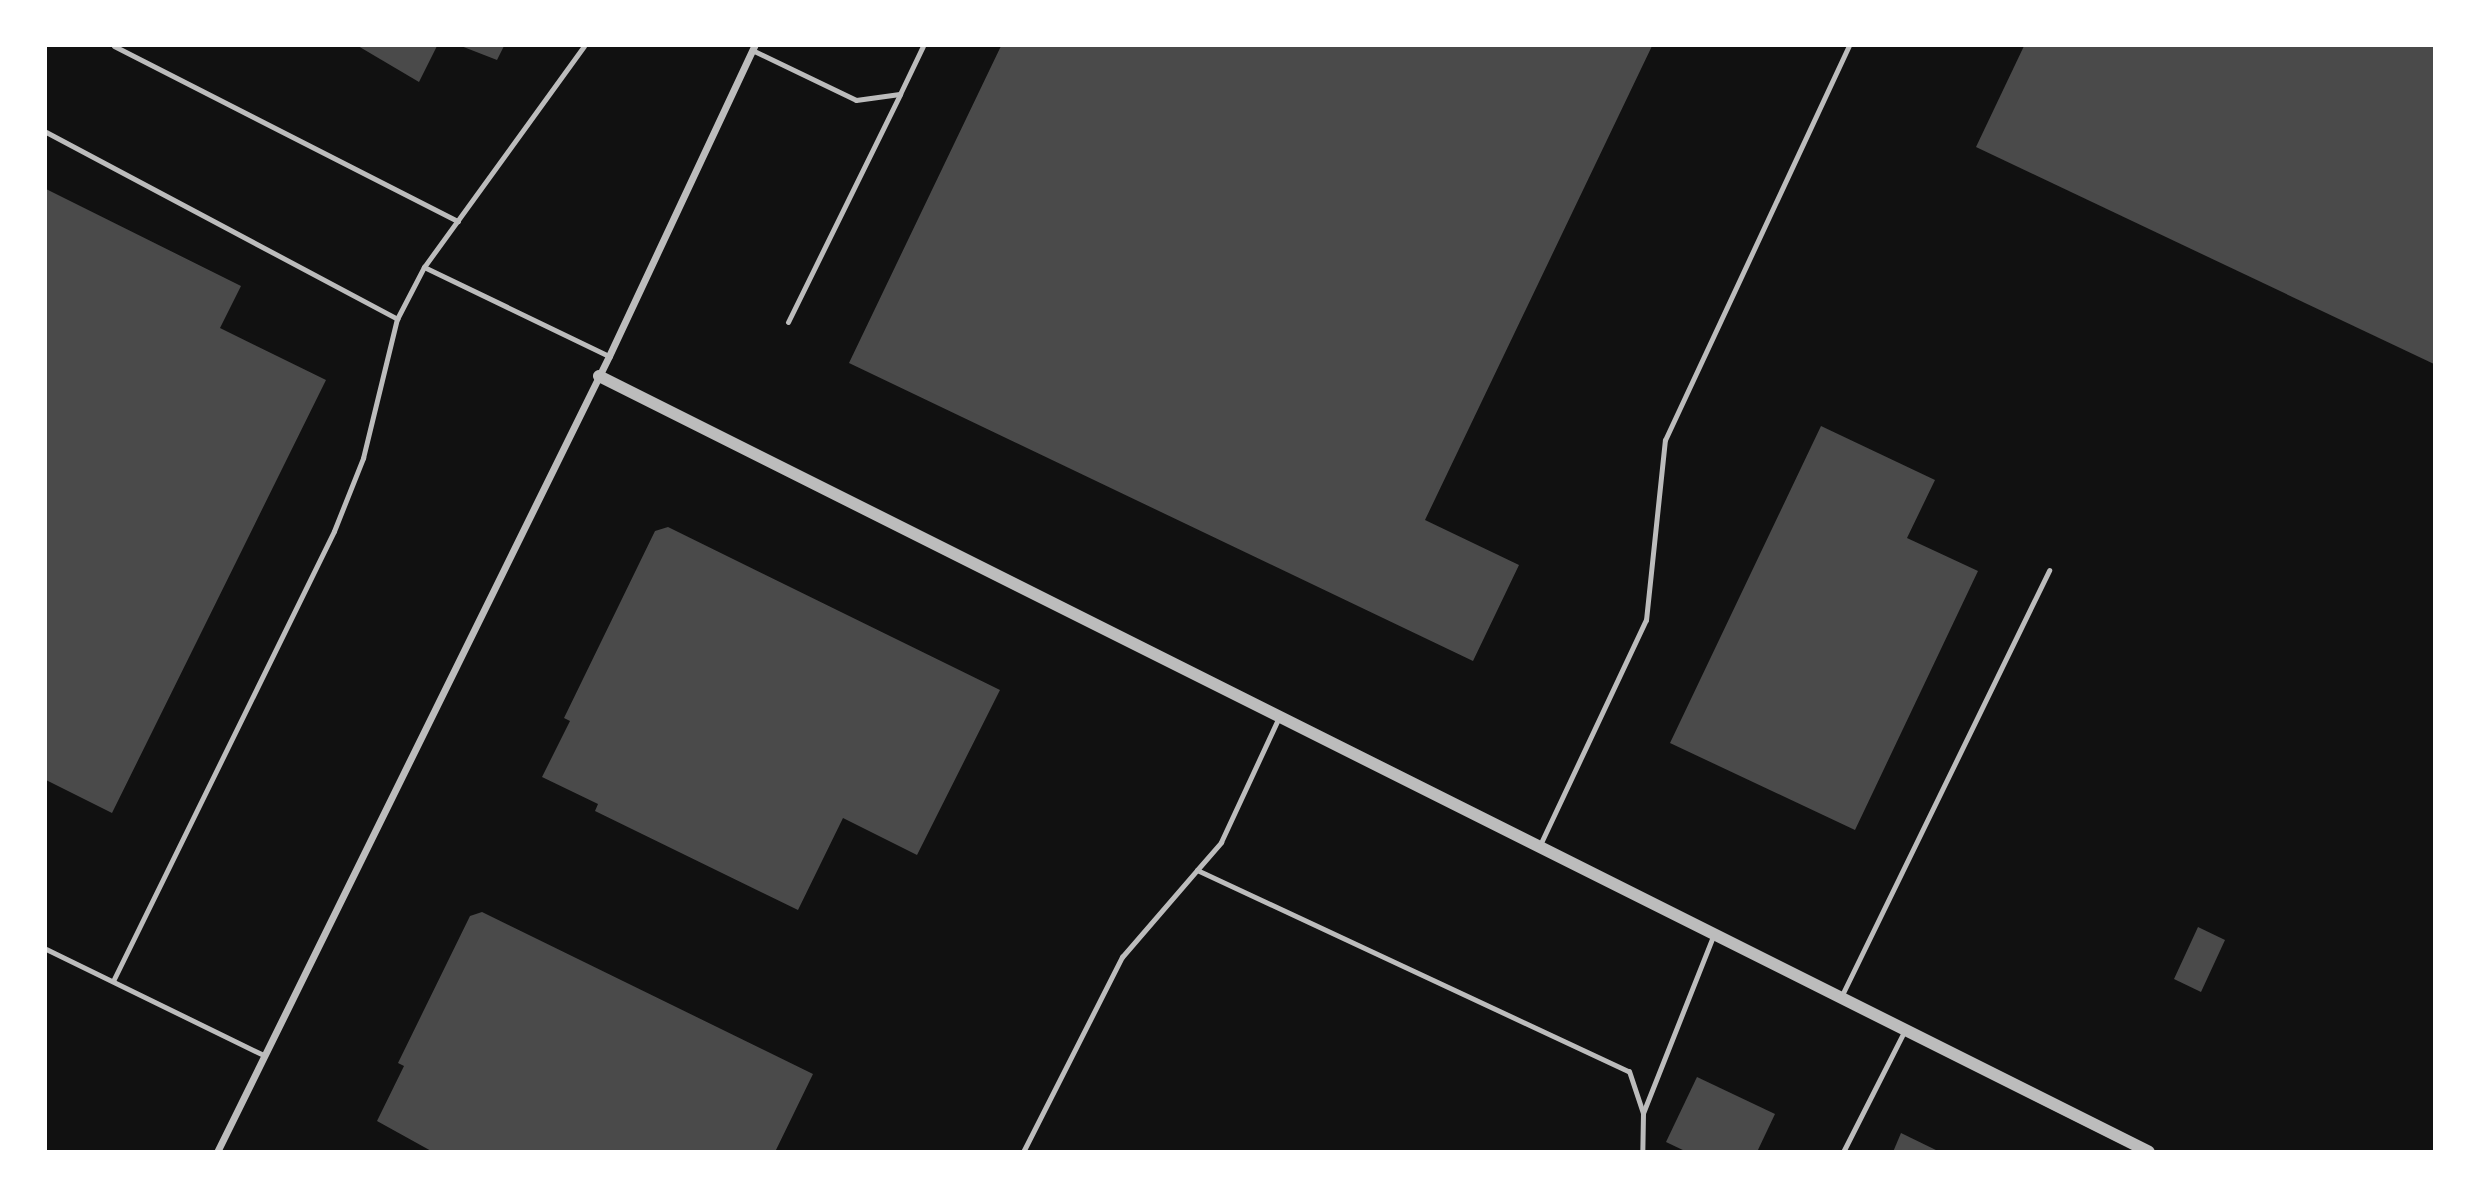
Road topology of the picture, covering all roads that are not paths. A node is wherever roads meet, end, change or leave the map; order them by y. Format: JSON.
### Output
{"nodes":[{"id":1,"x":114,"y":46,"type":"edge"},
{"id":2,"x":584,"y":46,"type":"edge"},
{"id":3,"x":922,"y":46,"type":"edge"},
{"id":4,"x":1849,"y":46,"type":"edge"},
{"id":5,"x":753,"y":48,"type":"edge"},
{"id":6,"x":900,"y":94,"type":"junction"},
{"id":7,"x":46,"y":132,"type":"edge"},
{"id":8,"x":458,"y":221,"type":"junction"},
{"id":9,"x":424,"y":267,"type":"junction"},
{"id":10,"x":397,"y":319,"type":"junction"},
{"id":11,"x":788,"y":322,"type":"dead end"},
{"id":12,"x":609,"y":356,"type":"junction"},
{"id":13,"x":599,"y":376,"type":"junction"},
{"id":14,"x":2049,"y":570,"type":"dead end"},
{"id":15,"x":1279,"y":717,"type":"junction"},
{"id":16,"x":1539,"y":847,"type":"junction"},
{"id":17,"x":1197,"y":870,"type":"junction"},
{"id":18,"x":1714,"y":934,"type":"junction"},
{"id":19,"x":46,"y":949,"type":"edge"},
{"id":20,"x":113,"y":981,"type":"junction"},
{"id":21,"x":1841,"y":998,"type":"junction"},
{"id":22,"x":1905,"y":1030,"type":"junction"},
{"id":23,"x":263,"y":1055,"type":"junction"},
{"id":24,"x":1643,"y":1113,"type":"junction"},
{"id":25,"x":217,"y":1152,"type":"edge"},
{"id":26,"x":1023,"y":1152,"type":"edge"},
{"id":27,"x":1642,"y":1152,"type":"edge"},
{"id":28,"x":1843,"y":1152,"type":"edge"},
{"id":29,"x":2149,"y":1152,"type":"edge"}],
"edges":[{"from":1,"to":8,"type":"lane"},
{"from":2,"to":8,"type":"lane"},
{"from":3,"to":6,"type":"lane"},
{"from":4,"to":16,"type":"lane"},
{"from":5,"to":6,"type":"lane"},
{"from":5,"to":12,"type":"street"},
{"from":6,"to":11,"type":"lane"},
{"from":7,"to":10,"type":"lane"},
{"from":8,"to":9,"type":"lane"},
{"from":9,"to":10,"type":"lane"},
{"from":9,"to":12,"type":"lane"},
{"from":10,"to":20,"type":"lane"},
{"from":12,"to":13,"type":"street"},
{"from":13,"to":15,"type":"street"},
{"from":13,"to":23,"type":"street"},
{"from":14,"to":21,"type":"lane"},
{"from":15,"to":16,"type":"street"},
{"from":15,"to":17,"type":"lane"},
{"from":16,"to":18,"type":"street"},
{"from":17,"to":24,"type":"lane"},
{"from":17,"to":26,"type":"lane"},
{"from":18,"to":21,"type":"street"},
{"from":18,"to":24,"type":"lane"},
{"from":19,"to":20,"type":"lane"},
{"from":20,"to":23,"type":"lane"},
{"from":21,"to":22,"type":"street"},
{"from":22,"to":28,"type":"lane"},
{"from":22,"to":29,"type":"street"},
{"from":23,"to":25,"type":"street"},
{"from":24,"to":27,"type":"lane"}]}
